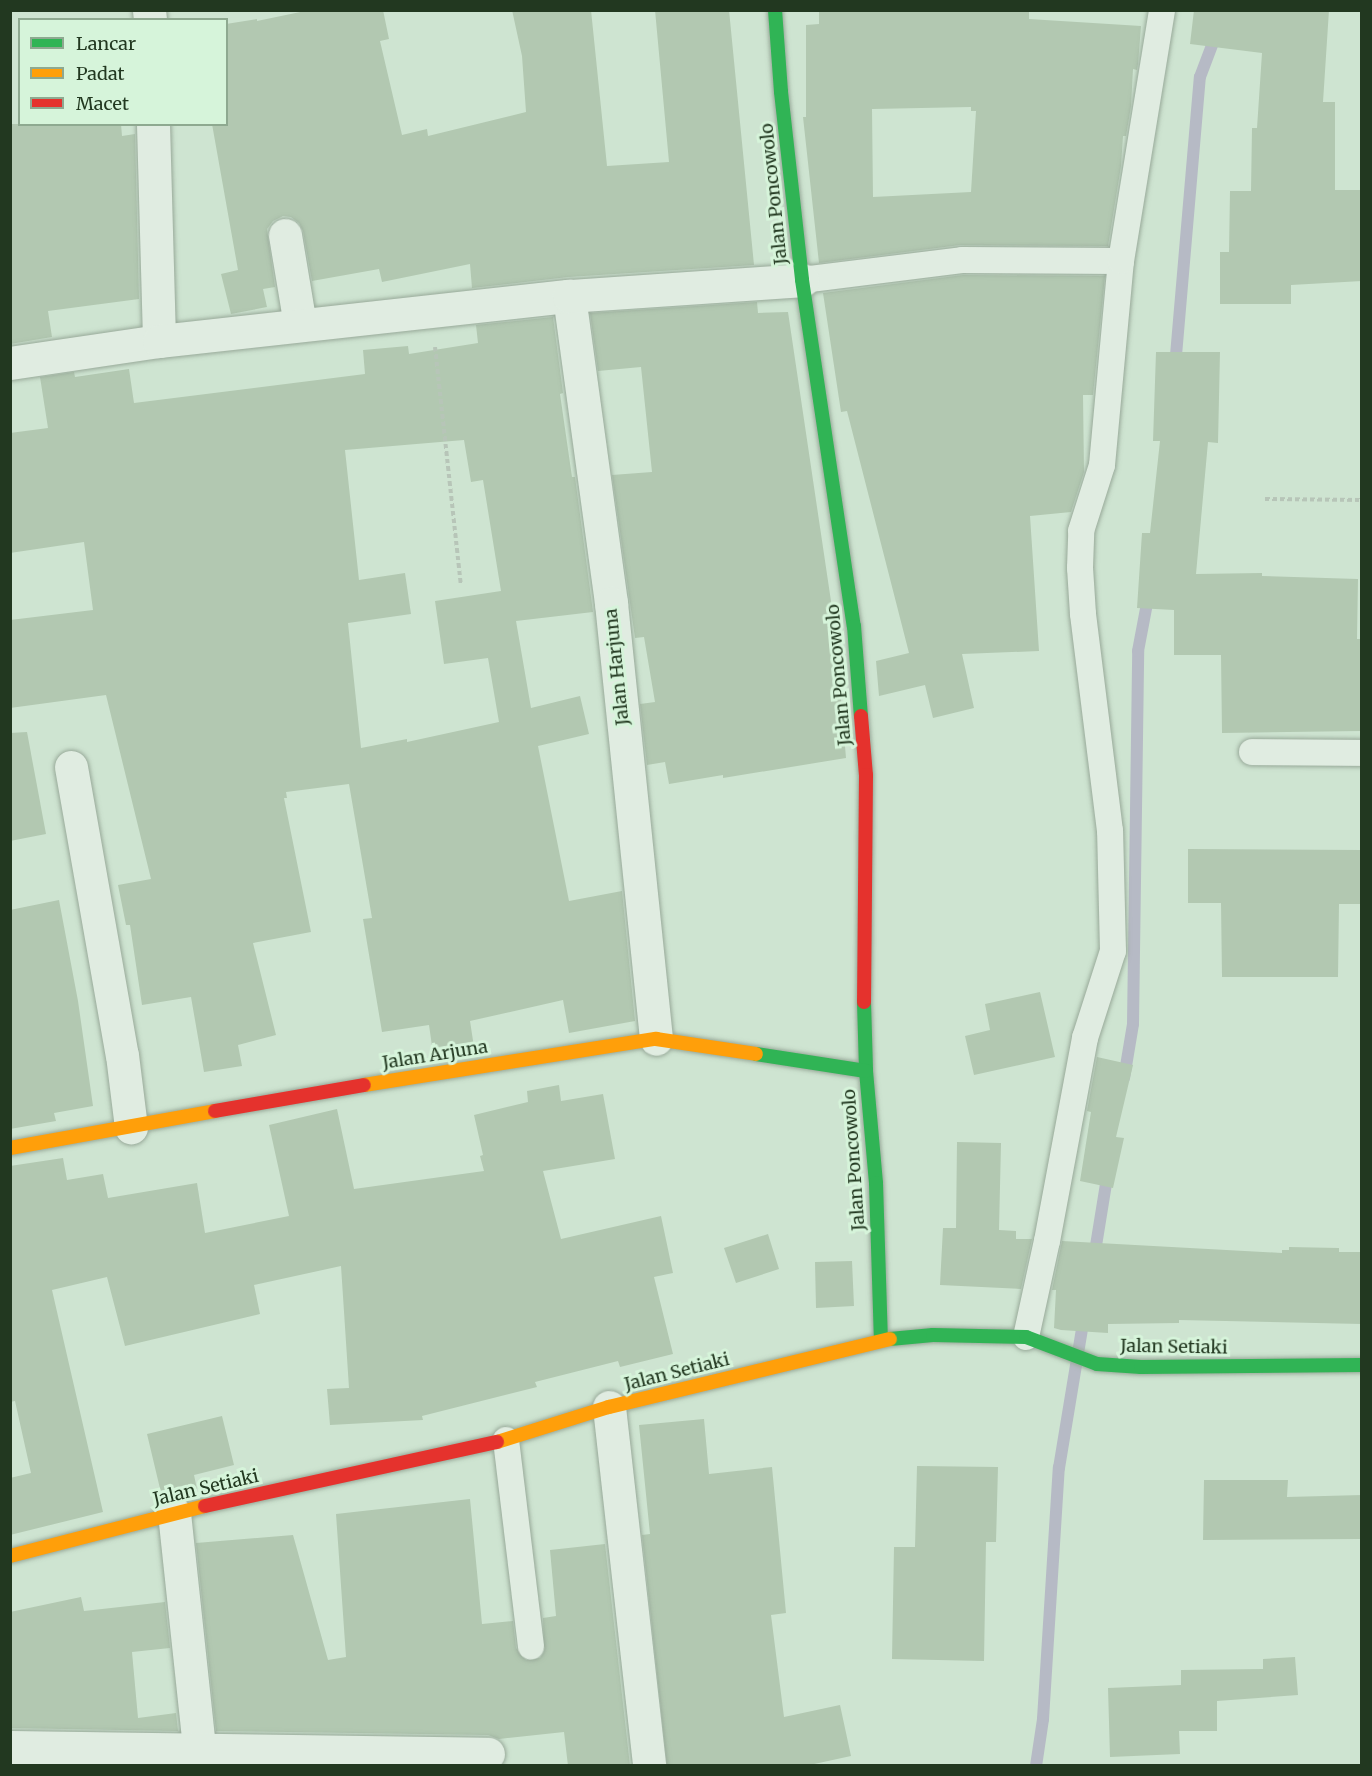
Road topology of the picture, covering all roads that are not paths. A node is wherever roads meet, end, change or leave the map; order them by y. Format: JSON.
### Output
{"nodes":[{"id":1,"x":776,"y":10,"type":"edge"},
{"id":2,"x":1162,"y":10,"type":"edge"},
{"id":3,"x":153,"y":126,"type":"edge"},
{"id":4,"x":285,"y":235,"type":"dead end"},
{"id":5,"x":1121,"y":261,"type":"junction"},
{"id":6,"x":802,"y":280,"type":"junction"},
{"id":7,"x":569,"y":296,"type":"junction"},
{"id":8,"x":300,"y":325,"type":"junction"},
{"id":9,"x":159,"y":340,"type":"junction"},
{"id":10,"x":10,"y":363,"type":"edge"},
{"id":11,"x":1252,"y":752,"type":"dead end"},
{"id":12,"x":1362,"y":753,"type":"edge"},
{"id":13,"x":71,"y":767,"type":"dead end"},
{"id":14,"x":656,"y":1038,"type":"junction"},
{"id":15,"x":866,"y":1071,"type":"junction"},
{"id":16,"x":131,"y":1127,"type":"junction"},
{"id":17,"x":10,"y":1148,"type":"edge"},
{"id":18,"x":1026,"y":1337,"type":"junction"},
{"id":19,"x":881,"y":1340,"type":"junction"},
{"id":20,"x":1362,"y":1365,"type":"edge"},
{"id":21,"x":609,"y":1407,"type":"junction"},
{"id":22,"x":506,"y":1440,"type":"junction"},
{"id":23,"x":174,"y":1513,"type":"junction"},
{"id":24,"x":10,"y":1556,"type":"edge"},
{"id":25,"x":531,"y":1646,"type":"dead end"},
{"id":26,"x":10,"y":1747,"type":"edge"},
{"id":27,"x":488,"y":1754,"type":"dead end"},
{"id":28,"x":200,"y":1758,"type":"edge"},
{"id":29,"x":649,"y":1766,"type":"edge"}],
"edges":[{"from":1,"to":6,"type":"street","name":"Jalan Poncowolo"},
{"from":2,"to":5,"type":"lane"},
{"from":3,"to":9,"type":"street"},
{"from":4,"to":8,"type":"street"},
{"from":5,"to":6,"type":"lane"},
{"from":5,"to":18,"type":"lane"},
{"from":6,"to":7,"type":"street"},
{"from":6,"to":15,"type":"street","name":"Jalan Poncowolo"},
{"from":7,"to":8,"type":"street"},
{"from":7,"to":14,"type":"street","name":"Jalan Harjuna"},
{"from":8,"to":9,"type":"street"},
{"from":9,"to":10,"type":"street"},
{"from":11,"to":12,"type":"lane"},
{"from":13,"to":16,"type":"street"},
{"from":14,"to":15,"type":"street","name":"Jalan Arjuna"},
{"from":14,"to":16,"type":"street","name":"Jalan Arjuna"},
{"from":15,"to":19,"type":"street","name":"Jalan Poncowolo"},
{"from":16,"to":17,"type":"street","name":"Jalan Arjuna"},
{"from":18,"to":19,"type":"street","name":"Jalan Setiaki"},
{"from":18,"to":20,"type":"street","name":"Jalan Setiaki"},
{"from":19,"to":21,"type":"street","name":"Jalan Setiaki"},
{"from":21,"to":22,"type":"street","name":"Jalan Setiaki"},
{"from":21,"to":29,"type":"street"},
{"from":22,"to":23,"type":"street","name":"Jalan Setiaki"},
{"from":22,"to":25,"type":"lane"},
{"from":23,"to":24,"type":"street","name":"Jalan Setiaki"},
{"from":23,"to":28,"type":"street"},
{"from":26,"to":28,"type":"street"},
{"from":27,"to":28,"type":"street"}]}
